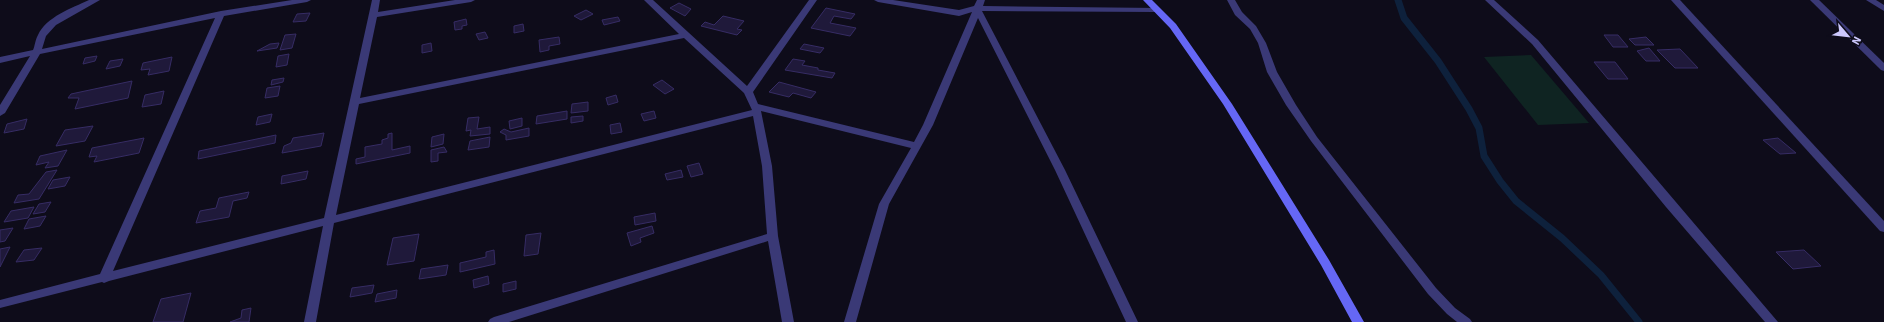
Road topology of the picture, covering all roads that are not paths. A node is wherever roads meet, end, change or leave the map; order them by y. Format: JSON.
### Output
{"nodes":[{"id":1,"x":96,"y":0,"type":"edge"},
{"id":2,"x":307,"y":0,"type":"edge"},
{"id":3,"x":376,"y":0,"type":"edge"},
{"id":4,"x":471,"y":0,"type":"edge"},
{"id":5,"x":648,"y":0,"type":"edge"},
{"id":6,"x":813,"y":0,"type":"edge"},
{"id":7,"x":878,"y":0,"type":"edge"},
{"id":8,"x":1147,"y":0,"type":"edge"},
{"id":9,"x":1231,"y":0,"type":"edge"},
{"id":10,"x":1489,"y":0,"type":"edge"},
{"id":11,"x":1675,"y":0,"type":"edge"},
{"id":12,"x":1814,"y":0,"type":"edge"},
{"id":13,"x":1870,"y":0,"type":"edge"},
{"id":14,"x":979,"y":4,"type":"edge"},
{"id":15,"x":1884,"y":8,"type":"edge"},
{"id":16,"x":1156,"y":10,"type":"junction"},
{"id":17,"x":221,"y":14,"type":"junction"},
{"id":18,"x":374,"y":15,"type":"junction"},
{"id":19,"x":685,"y":35,"type":"junction"},
{"id":20,"x":37,"y":52,"type":"junction"},
{"id":21,"x":0,"y":60,"type":"edge"},
{"id":22,"x":1884,"y":68,"type":"edge"},
{"id":23,"x":748,"y":92,"type":"junction"},
{"id":24,"x":354,"y":102,"type":"junction"},
{"id":25,"x":755,"y":109,"type":"junction"},
{"id":26,"x":0,"y":113,"type":"edge"},
{"id":27,"x":917,"y":146,"type":"junction"},
{"id":28,"x":329,"y":221,"type":"junction"},
{"id":29,"x":1884,"y":228,"type":"edge"},
{"id":30,"x":773,"y":236,"type":"junction"},
{"id":31,"x":104,"y":279,"type":"junction"},
{"id":32,"x":0,"y":304,"type":"edge"},
{"id":33,"x":310,"y":322,"type":"edge"},
{"id":34,"x":494,"y":322,"type":"edge"},
{"id":35,"x":788,"y":322,"type":"edge"},
{"id":36,"x":850,"y":322,"type":"edge"},
{"id":37,"x":1132,"y":322,"type":"edge"},
{"id":38,"x":1358,"y":322,"type":"edge"},
{"id":39,"x":1466,"y":322,"type":"edge"},
{"id":40,"x":1772,"y":322,"type":"edge"}],
"edges":[{"from":1,"to":20,"type":"street"},
{"from":2,"to":17,"type":"street"},
{"from":3,"to":18,"type":"street"},
{"from":4,"to":18,"type":"street"},
{"from":5,"to":19,"type":"street"},
{"from":6,"to":23,"type":"street"},
{"from":7,"to":14,"type":"street"},
{"from":8,"to":16,"type":"street"},
{"from":9,"to":39,"type":"street"},
{"from":10,"to":40,"type":"street"},
{"from":11,"to":29,"type":"street"},
{"from":12,"to":22,"type":"street"},
{"from":13,"to":15,"type":"street"},
{"from":14,"to":16,"type":"street"},
{"from":14,"to":27,"type":"street"},
{"from":14,"to":37,"type":"street"},
{"from":16,"to":38,"type":"street"},
{"from":17,"to":20,"type":"street"},
{"from":17,"to":31,"type":"street"},
{"from":18,"to":24,"type":"street"},
{"from":19,"to":23,"type":"street"},
{"from":19,"to":24,"type":"street"},
{"from":20,"to":21,"type":"street"},
{"from":20,"to":26,"type":"street"},
{"from":23,"to":25,"type":"street"},
{"from":24,"to":28,"type":"street"},
{"from":25,"to":27,"type":"street"},
{"from":25,"to":28,"type":"street"},
{"from":25,"to":30,"type":"street"},
{"from":27,"to":36,"type":"street"},
{"from":28,"to":31,"type":"street"},
{"from":28,"to":33,"type":"street"},
{"from":30,"to":34,"type":"street"},
{"from":30,"to":35,"type":"street"},
{"from":31,"to":32,"type":"street"}]}
